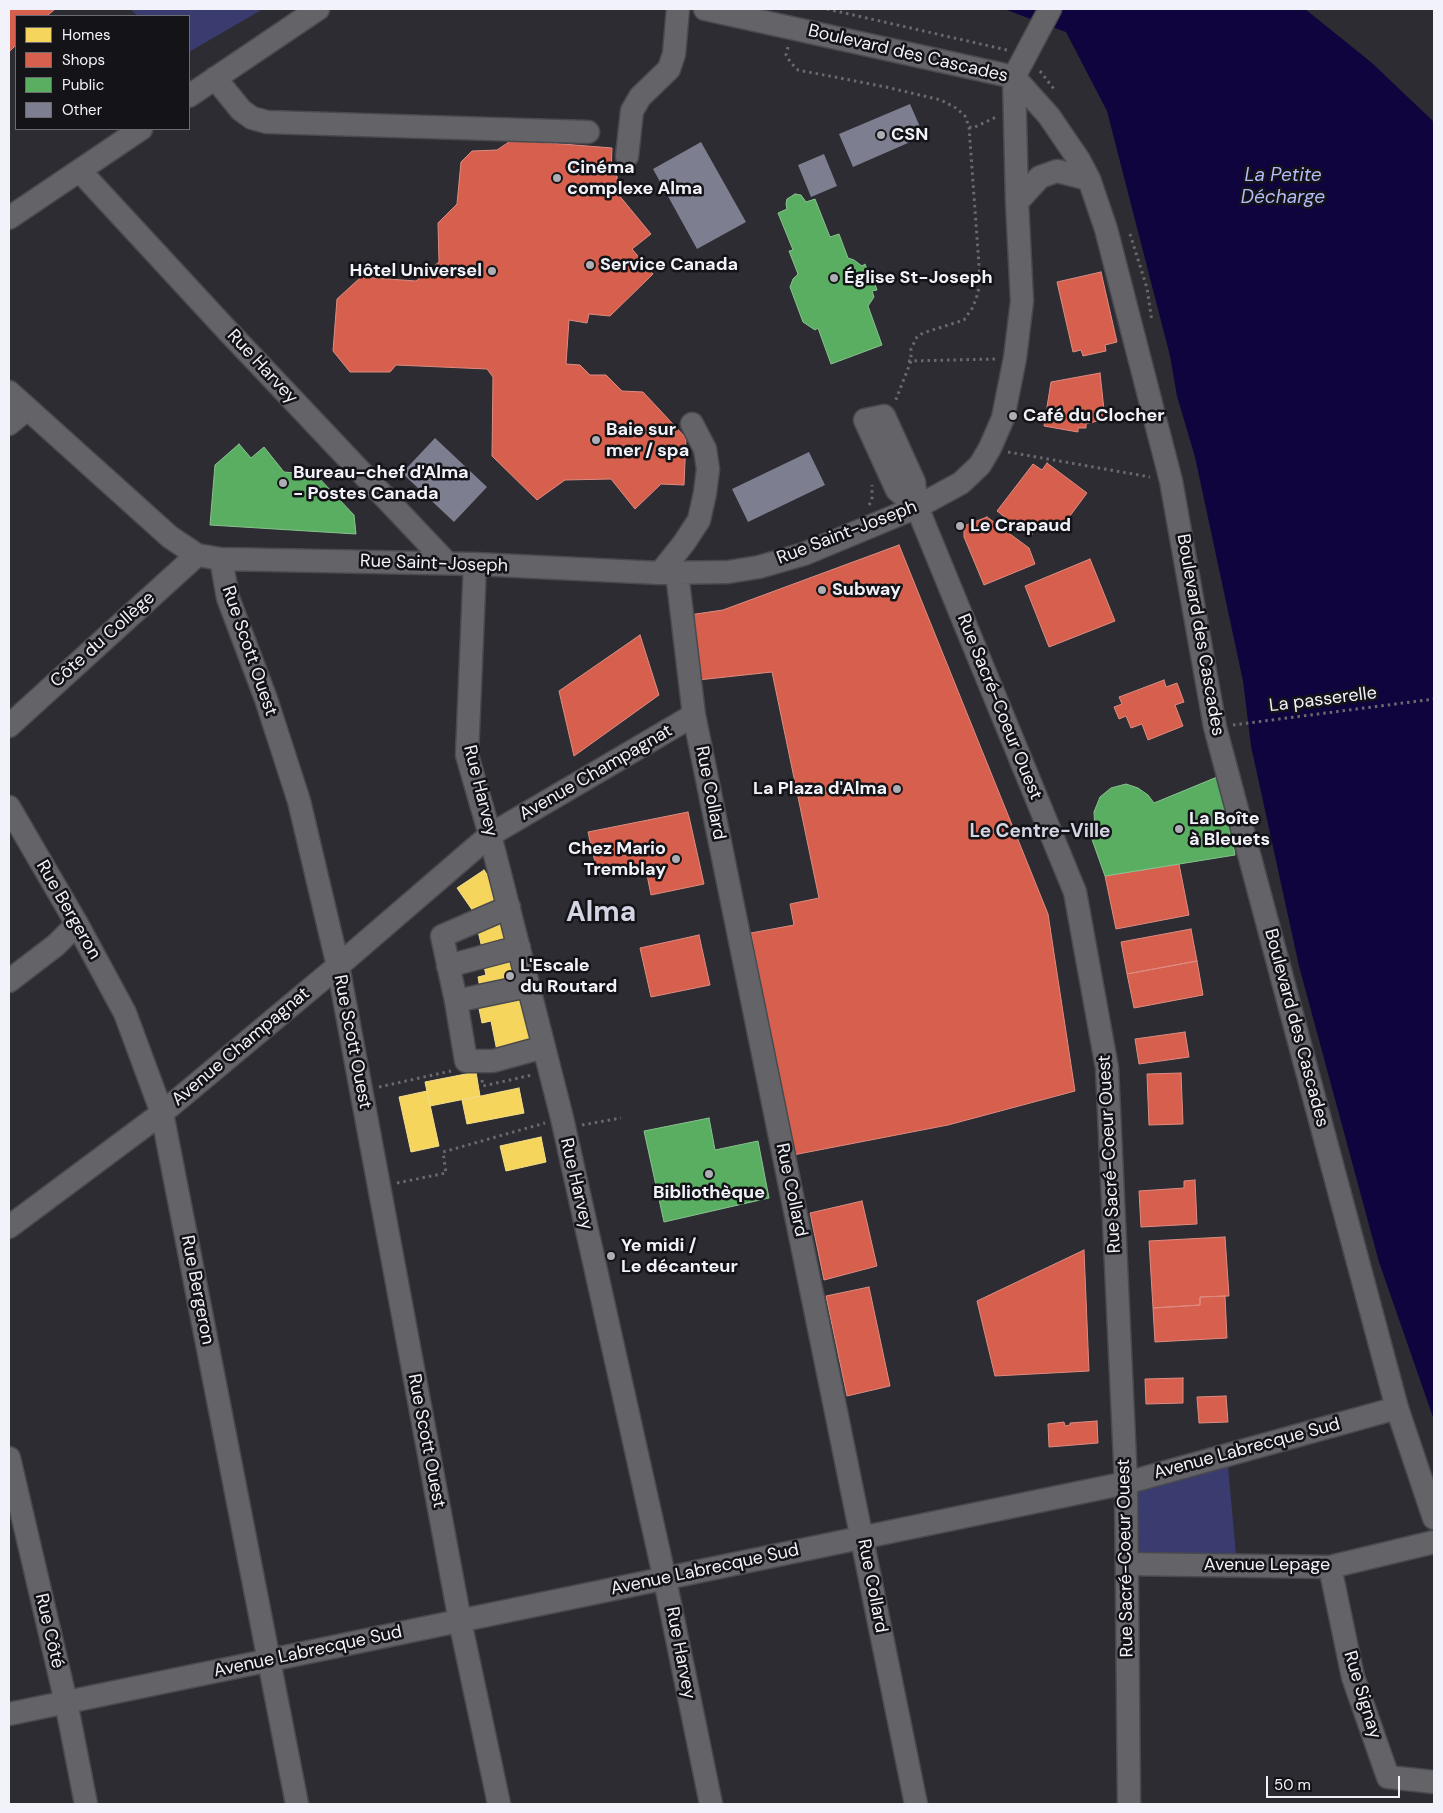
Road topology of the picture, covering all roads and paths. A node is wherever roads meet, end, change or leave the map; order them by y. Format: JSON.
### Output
{"nodes":[{"id":1,"x":318,"y":9,"type":"edge"},
{"id":2,"x":678,"y":9,"type":"edge"},
{"id":3,"x":704,"y":9,"type":"edge"},
{"id":4,"x":827,"y":9,"type":"edge"},
{"id":5,"x":1050,"y":9,"type":"edge"},
{"id":6,"x":795,"y":28,"type":"junction"},
{"id":7,"x":1026,"y":54,"type":"junction"},
{"id":8,"x":1014,"y":77,"type":"junction"},
{"id":9,"x":215,"y":78,"type":"junction"},
{"id":10,"x":190,"y":95,"type":"edge"},
{"id":11,"x":1014,"y":116,"type":"junction"},
{"id":12,"x":969,"y":127,"type":"junction"},
{"id":13,"x":140,"y":130,"type":"edge"},
{"id":14,"x":588,"y":132,"type":"dead end"},
{"id":15,"x":627,"y":156,"type":"dead end"},
{"id":16,"x":80,"y":170,"type":"junction"},
{"id":17,"x":1089,"y":179,"type":"junction"},
{"id":18,"x":1017,"y":202,"type":"junction"},
{"id":19,"x":9,"y":218,"type":"edge"},
{"id":20,"x":1015,"y":358,"type":"junction"},
{"id":21,"x":910,"y":360,"type":"junction"},
{"id":22,"x":9,"y":392,"type":"edge"},
{"id":23,"x":27,"y":409,"type":"junction"},
{"id":24,"x":884,"y":416,"type":"joint"},
{"id":25,"x":9,"y":424,"type":"edge"},
{"id":26,"x":692,"y":424,"type":"dead end"},
{"id":27,"x":990,"y":448,"type":"junction"},
{"id":28,"x":869,"y":477,"type":"dead end"},
{"id":29,"x":1172,"y":481,"type":"junction"},
{"id":30,"x":917,"y":507,"type":"junction"},
{"id":31,"x":862,"y":511,"type":"dead end"},
{"id":32,"x":197,"y":554,"type":"junction"},
{"id":33,"x":221,"y":559,"type":"junction"},
{"id":34,"x":447,"y":563,"type":"junction"},
{"id":35,"x":475,"y":564,"type":"junction"},
{"id":36,"x":668,"y":573,"type":"junction"},
{"id":37,"x":1434,"y":700,"type":"edge"},
{"id":38,"x":694,"y":715,"type":"junction"},
{"id":39,"x":9,"y":726,"type":"edge"},
{"id":40,"x":1215,"y":727,"type":"junction"},
{"id":41,"x":9,"y":808,"type":"edge"},
{"id":42,"x":490,"y":835,"type":"junction"},
{"id":43,"x":509,"y":907,"type":"junction"},
{"id":44,"x":77,"y":924,"type":"junction"},
{"id":45,"x":519,"y":947,"type":"junction"},
{"id":46,"x":338,"y":966,"type":"junction"},
{"id":47,"x":448,"y":966,"type":"junction"},
{"id":48,"x":9,"y":981,"type":"edge"},
{"id":49,"x":528,"y":986,"type":"junction"},
{"id":50,"x":456,"y":1001,"type":"junction"},
{"id":51,"x":544,"y":1047,"type":"junction"},
{"id":52,"x":452,"y":1071,"type":"dead end"},
{"id":53,"x":361,"y":1090,"type":"junction"},
{"id":54,"x":162,"y":1113,"type":"junction"},
{"id":55,"x":620,"y":1118,"type":"dead end"},
{"id":56,"x":572,"y":1122,"type":"junction"},
{"id":57,"x":379,"y":1187,"type":"junction"},
{"id":58,"x":9,"y":1227,"type":"edge"},
{"id":59,"x":1397,"y":1408,"type":"junction"},
{"id":60,"x":9,"y":1458,"type":"edge"},
{"id":61,"x":1126,"y":1483,"type":"junction"},
{"id":62,"x":1434,"y":1518,"type":"edge"},
{"id":63,"x":862,"y":1537,"type":"junction"},
{"id":64,"x":1434,"y":1542,"type":"edge"},
{"id":65,"x":1127,"y":1564,"type":"junction"},
{"id":66,"x":1330,"y":1568,"type":"junction"},
{"id":67,"x":665,"y":1579,"type":"junction"},
{"id":68,"x":460,"y":1621,"type":"junction"},
{"id":69,"x":268,"y":1660,"type":"junction"},
{"id":70,"x":66,"y":1702,"type":"junction"},
{"id":71,"x":9,"y":1714,"type":"edge"},
{"id":72,"x":1434,"y":1782,"type":"edge"},
{"id":73,"x":86,"y":1804,"type":"edge"},
{"id":74,"x":297,"y":1804,"type":"edge"},
{"id":75,"x":499,"y":1804,"type":"edge"},
{"id":76,"x":711,"y":1804,"type":"edge"},
{"id":77,"x":916,"y":1804,"type":"edge"},
{"id":78,"x":1129,"y":1804,"type":"edge"}],
"edges":[{"from":1,"to":9,"type":"street"},
{"from":2,"to":15,"type":"street"},
{"from":3,"to":6,"type":"street","name":"Boulevard des Cascades"},
{"from":4,"to":7,"type":"path"},
{"from":5,"to":7,"type":"street","name":"Rue Saint-Joseph"},
{"from":6,"to":8,"type":"street","name":"Boulevard des Cascades"},
{"from":6,"to":12,"type":"path"},
{"from":7,"to":8,"type":"street","name":"Rue Saint-Joseph"},
{"from":8,"to":11,"type":"street","name":"Rue Saint-Joseph"},
{"from":8,"to":17,"type":"street","name":"Boulevard des Cascades"},
{"from":9,"to":10,"type":"street"},
{"from":9,"to":14,"type":"street"},
{"from":11,"to":12,"type":"path"},
{"from":11,"to":18,"type":"street","name":"Rue Saint-Joseph"},
{"from":12,"to":21,"type":"path"},
{"from":13,"to":16,"type":"street"},
{"from":16,"to":19,"type":"street"},
{"from":16,"to":34,"type":"street","name":"Rue Harvey"},
{"from":17,"to":18,"type":"street"},
{"from":17,"to":29,"type":"street","name":"Boulevard des Cascades"},
{"from":18,"to":20,"type":"street","name":"Rue Saint-Joseph"},
{"from":20,"to":21,"type":"path"},
{"from":20,"to":27,"type":"street","name":"Rue Saint-Joseph"},
{"from":21,"to":24,"type":"path"},
{"from":22,"to":23,"type":"street"},
{"from":23,"to":25,"type":"street"},
{"from":23,"to":32,"type":"street"},
{"from":24,"to":30,"type":"street"},
{"from":26,"to":36,"type":"street"},
{"from":27,"to":29,"type":"path"},
{"from":27,"to":30,"type":"street","name":"Rue Saint-Joseph"},
{"from":28,"to":31,"type":"path"},
{"from":29,"to":40,"type":"street","name":"Boulevard des Cascades"},
{"from":30,"to":36,"type":"street","name":"Rue Saint-Joseph"},
{"from":30,"to":61,"type":"street","name":"Rue Sacré-Coeur Ouest"},
{"from":32,"to":33,"type":"street"},
{"from":32,"to":39,"type":"street","name":"Côte du Collège"},
{"from":33,"to":34,"type":"street","name":"Rue Saint-Joseph"},
{"from":33,"to":46,"type":"street","name":"Rue Scott Ouest"},
{"from":34,"to":35,"type":"street","name":"Rue Saint-Joseph"},
{"from":35,"to":36,"type":"street","name":"Rue Saint-Joseph"},
{"from":35,"to":42,"type":"street","name":"Rue Harvey"},
{"from":36,"to":38,"type":"street","name":"Rue Collard"},
{"from":37,"to":40,"type":"path","name":"La passerelle"},
{"from":38,"to":42,"type":"street","name":"Avenue Champagnat"},
{"from":38,"to":63,"type":"street","name":"Rue Collard"},
{"from":40,"to":59,"type":"street","name":"Boulevard des Cascades"},
{"from":41,"to":44,"type":"street","name":"Rue Bergeron"},
{"from":42,"to":43,"type":"street","name":"Rue Harvey"},
{"from":42,"to":46,"type":"street","name":"Avenue Champagnat"},
{"from":43,"to":45,"type":"street","name":"Rue Harvey"},
{"from":43,"to":47,"type":"street"},
{"from":44,"to":48,"type":"street"},
{"from":44,"to":54,"type":"street","name":"Rue Bergeron"},
{"from":45,"to":47,"type":"street"},
{"from":45,"to":49,"type":"street","name":"Rue Harvey"},
{"from":46,"to":53,"type":"street","name":"Rue Scott Ouest"},
{"from":46,"to":54,"type":"street","name":"Avenue Champagnat"},
{"from":47,"to":50,"type":"street"},
{"from":49,"to":50,"type":"street"},
{"from":49,"to":51,"type":"street","name":"Rue Harvey"},
{"from":50,"to":51,"type":"street"},
{"from":51,"to":56,"type":"street","name":"Rue Harvey"},
{"from":52,"to":53,"type":"path"},
{"from":53,"to":57,"type":"street","name":"Rue Scott Ouest"},
{"from":54,"to":58,"type":"street","name":"Avenue Champagnat"},
{"from":54,"to":69,"type":"street","name":"Rue Bergeron"},
{"from":55,"to":56,"type":"path"},
{"from":56,"to":57,"type":"path"},
{"from":56,"to":67,"type":"street","name":"Rue Harvey"},
{"from":57,"to":68,"type":"street","name":"Rue Scott Ouest"},
{"from":59,"to":61,"type":"street","name":"Avenue Labrecque Sud"},
{"from":59,"to":62,"type":"street","name":"Boulevard des Cascades"},
{"from":60,"to":70,"type":"street","name":"Rue Côté"},
{"from":61,"to":63,"type":"street","name":"Avenue Labrecque Sud"},
{"from":61,"to":65,"type":"street","name":"Rue Sacré-Coeur Ouest"},
{"from":63,"to":67,"type":"street","name":"Avenue Labrecque Sud"},
{"from":63,"to":77,"type":"street","name":"Rue Collard"},
{"from":64,"to":66,"type":"street","name":"Avenue Lepage"},
{"from":65,"to":66,"type":"street","name":"Avenue Lepage"},
{"from":65,"to":78,"type":"street","name":"Rue Sacré-Coeur Ouest"},
{"from":66,"to":72,"type":"street","name":"Rue Signay"},
{"from":67,"to":68,"type":"street","name":"Avenue Labrecque Sud"},
{"from":67,"to":76,"type":"street","name":"Rue Harvey"},
{"from":68,"to":69,"type":"street","name":"Avenue Labrecque Sud"},
{"from":68,"to":75,"type":"street","name":"Rue Scott Ouest"},
{"from":69,"to":70,"type":"street","name":"Avenue Labrecque Sud"},
{"from":69,"to":74,"type":"street","name":"Rue Bergeron"},
{"from":70,"to":71,"type":"street","name":"Avenue Labrecque Sud"},
{"from":70,"to":73,"type":"street","name":"Rue Côté"}]}
